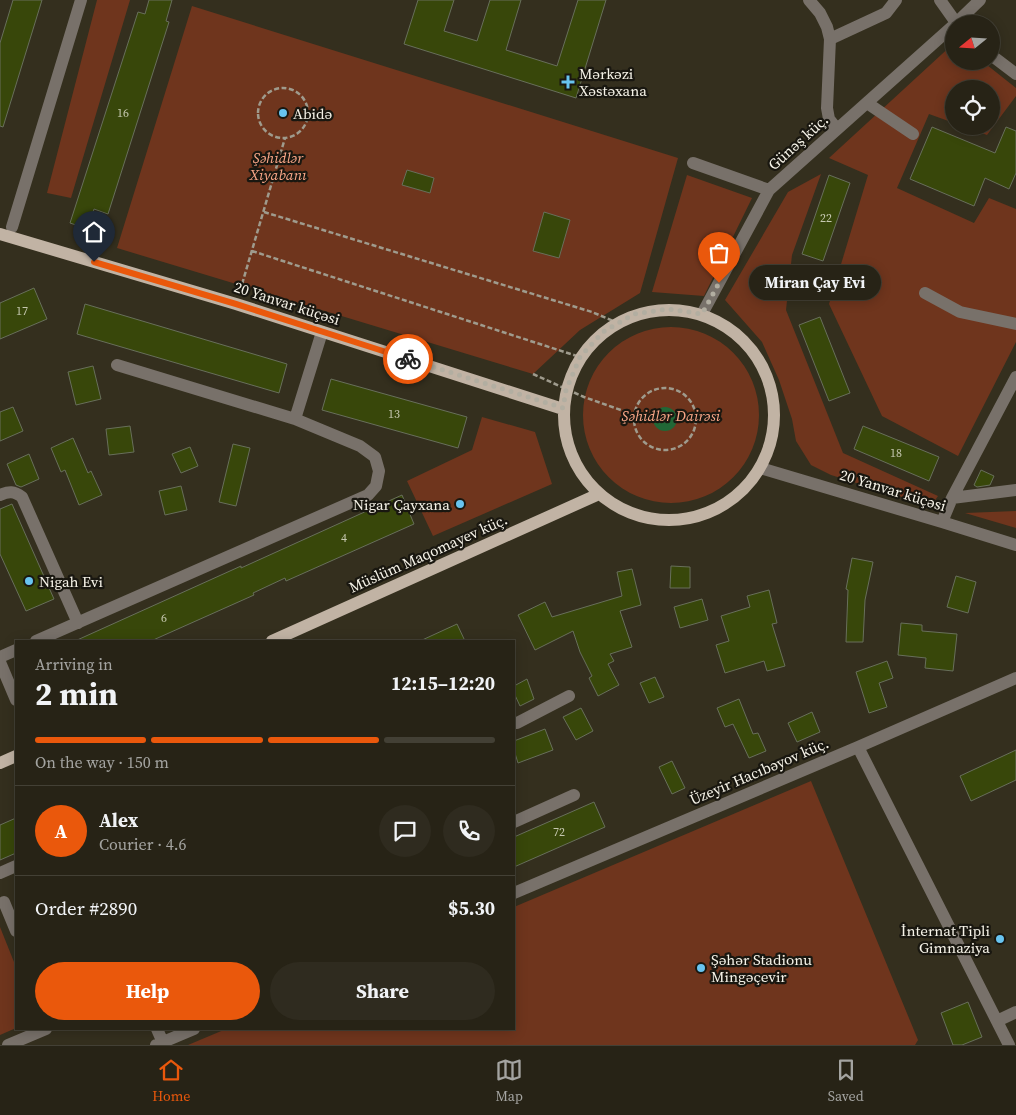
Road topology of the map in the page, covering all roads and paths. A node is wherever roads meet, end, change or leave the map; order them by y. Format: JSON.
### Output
{"nodes":[{"id":1,"x":81,"y":0,"type":"edge"},
{"id":2,"x":809,"y":0,"type":"edge"},
{"id":3,"x":896,"y":0,"type":"edge"},
{"id":4,"x":940,"y":0,"type":"edge"},
{"id":5,"x":980,"y":0,"type":"edge"},
{"id":6,"x":949,"y":15,"type":"edge"},
{"id":7,"x":964,"y":15,"type":"edge"},
{"id":8,"x":945,"y":33,"type":"edge"},
{"id":9,"x":830,"y":39,"type":"junction"},
{"id":10,"x":1000,"y":61,"type":"edge"},
{"id":11,"x":1016,"y":74,"type":"edge"},
{"id":12,"x":867,"y":103,"type":"junction"},
{"id":13,"x":837,"y":129,"type":"junction"},
{"id":14,"x":913,"y":134,"type":"dead end"},
{"id":15,"x":285,"y":138,"type":"junction"},
{"id":16,"x":693,"y":163,"type":"dead end"},
{"id":17,"x":769,"y":190,"type":"junction"},
{"id":18,"x":264,"y":212,"type":"junction"},
{"id":19,"x":12,"y":226,"type":"dead end"},
{"id":20,"x":0,"y":234,"type":"edge"},
{"id":21,"x":252,"y":252,"type":"junction"},
{"id":22,"x":925,"y":293,"type":"dead end"},
{"id":23,"x":236,"y":304,"type":"junction"},
{"id":24,"x":702,"y":314,"type":"junction"},
{"id":25,"x":618,"y":323,"type":"junction"},
{"id":26,"x":1016,"y":324,"type":"edge"},
{"id":27,"x":322,"y":332,"type":"junction"},
{"id":28,"x":580,"y":357,"type":"junction"},
{"id":29,"x":118,"y":365,"type":"dead end"},
{"id":30,"x":533,"y":374,"type":"dead end"},
{"id":31,"x":1016,"y":377,"type":"edge"},
{"id":32,"x":563,"y":408,"type":"junction"},
{"id":33,"x":635,"y":415,"type":"junction"},
{"id":34,"x":295,"y":419,"type":"junction"},
{"id":35,"x":760,"y":468,"type":"junction"},
{"id":36,"x":1016,"y":490,"type":"edge"},
{"id":37,"x":599,"y":494,"type":"junction"},
{"id":38,"x":0,"y":495,"type":"edge"},
{"id":39,"x":952,"y":498,"type":"junction"},
{"id":40,"x":942,"y":522,"type":"junction"},
{"id":41,"x":1016,"y":545,"type":"edge"},
{"id":42,"x":78,"y":623,"type":"junction"},
{"id":43,"x":287,"y":638,"type":"edge"},
{"id":44,"x":38,"y":640,"type":"edge"},
{"id":45,"x":15,"y":650,"type":"edge"},
{"id":46,"x":0,"y":657,"type":"edge"},
{"id":47,"x":0,"y":662,"type":"edge"},
{"id":48,"x":1016,"y":678,"type":"edge"},
{"id":49,"x":569,"y":696,"type":"dead end"},
{"id":50,"x":15,"y":698,"type":"edge"},
{"id":51,"x":515,"y":722,"type":"edge"},
{"id":52,"x":858,"y":747,"type":"junction"},
{"id":53,"x":15,"y":756,"type":"edge"},
{"id":54,"x":0,"y":763,"type":"edge"},
{"id":55,"x":574,"y":795,"type":"dead end"},
{"id":56,"x":515,"y":822,"type":"edge"},
{"id":57,"x":15,"y":866,"type":"edge"},
{"id":58,"x":0,"y":873,"type":"edge"},
{"id":59,"x":515,"y":893,"type":"edge"},
{"id":60,"x":4,"y":902,"type":"dead end"},
{"id":61,"x":15,"y":929,"type":"edge"},
{"id":62,"x":1016,"y":1012,"type":"edge"},
{"id":63,"x":997,"y":1022,"type":"junction"},
{"id":64,"x":44,"y":1030,"type":"edge"},
{"id":65,"x":157,"y":1030,"type":"edge"},
{"id":66,"x":192,"y":1030,"type":"edge"},
{"id":67,"x":161,"y":1044,"type":"edge"},
{"id":68,"x":8,"y":1045,"type":"edge"},
{"id":69,"x":1009,"y":1045,"type":"edge"}],
"edges":[{"from":1,"to":19,"type":"street"},
{"from":2,"to":9,"type":"street"},
{"from":3,"to":9,"type":"street"},
{"from":4,"to":6,"type":"street"},
{"from":5,"to":7,"type":"street","name":"Günəş küç."},
{"from":8,"to":12,"type":"street","name":"Günəş küç."},
{"from":9,"to":13,"type":"street"},
{"from":10,"to":11,"type":"street"},
{"from":12,"to":13,"type":"street","name":"Günəş küç."},
{"from":12,"to":14,"type":"street"},
{"from":13,"to":17,"type":"street","name":"Günəş küç."},
{"from":15,"to":15,"type":"path"},
{"from":15,"to":18,"type":"path"},
{"from":16,"to":17,"type":"street"},
{"from":17,"to":24,"type":"street","name":"Günəş küç."},
{"from":18,"to":21,"type":"path"},
{"from":18,"to":25,"type":"path"},
{"from":20,"to":23,"type":"main road","name":"20 Yanvar küçəsi"},
{"from":21,"to":23,"type":"path"},
{"from":21,"to":28,"type":"path"},
{"from":22,"to":26,"type":"street"},
{"from":23,"to":27,"type":"main road","name":"20 Yanvar küçəsi"},
{"from":24,"to":25,"type":"main road"},
{"from":24,"to":35,"type":"main road"},
{"from":25,"to":28,"type":"main road"},
{"from":27,"to":32,"type":"main road","name":"20 Yanvar küçəsi"},
{"from":27,"to":34,"type":"street"},
{"from":28,"to":32,"type":"main road"},
{"from":29,"to":34,"type":"street"},
{"from":30,"to":33,"type":"path"},
{"from":31,"to":39,"type":"street"},
{"from":32,"to":37,"type":"main road"},
{"from":33,"to":33,"type":"path"},
{"from":34,"to":42,"type":"street"},
{"from":35,"to":37,"type":"main road"},
{"from":35,"to":40,"type":"street","name":"20 Yanvar küçəsi"},
{"from":36,"to":39,"type":"street"},
{"from":37,"to":43,"type":"main road","name":"Müslüm Maqomayev küç."},
{"from":38,"to":42,"type":"street"},
{"from":39,"to":40,"type":"street"},
{"from":40,"to":41,"type":"street","name":"20 Yanvar küçəsi"},
{"from":42,"to":44,"type":"street"},
{"from":45,"to":46,"type":"street"},
{"from":47,"to":50,"type":"street"},
{"from":48,"to":52,"type":"street","name":"Üzeyir Hacıbəyov küç."},
{"from":49,"to":51,"type":"street"},
{"from":52,"to":59,"type":"street","name":"Üzeyir Hacıbəyov küç."},
{"from":52,"to":63,"type":"street"},
{"from":53,"to":54,"type":"main road"},
{"from":55,"to":56,"type":"street"},
{"from":57,"to":58,"type":"street"},
{"from":60,"to":61,"type":"street"},
{"from":62,"to":63,"type":"street"},
{"from":63,"to":69,"type":"street"},
{"from":64,"to":68,"type":"street"},
{"from":65,"to":67,"type":"street"},
{"from":66,"to":67,"type":"street"}]}
